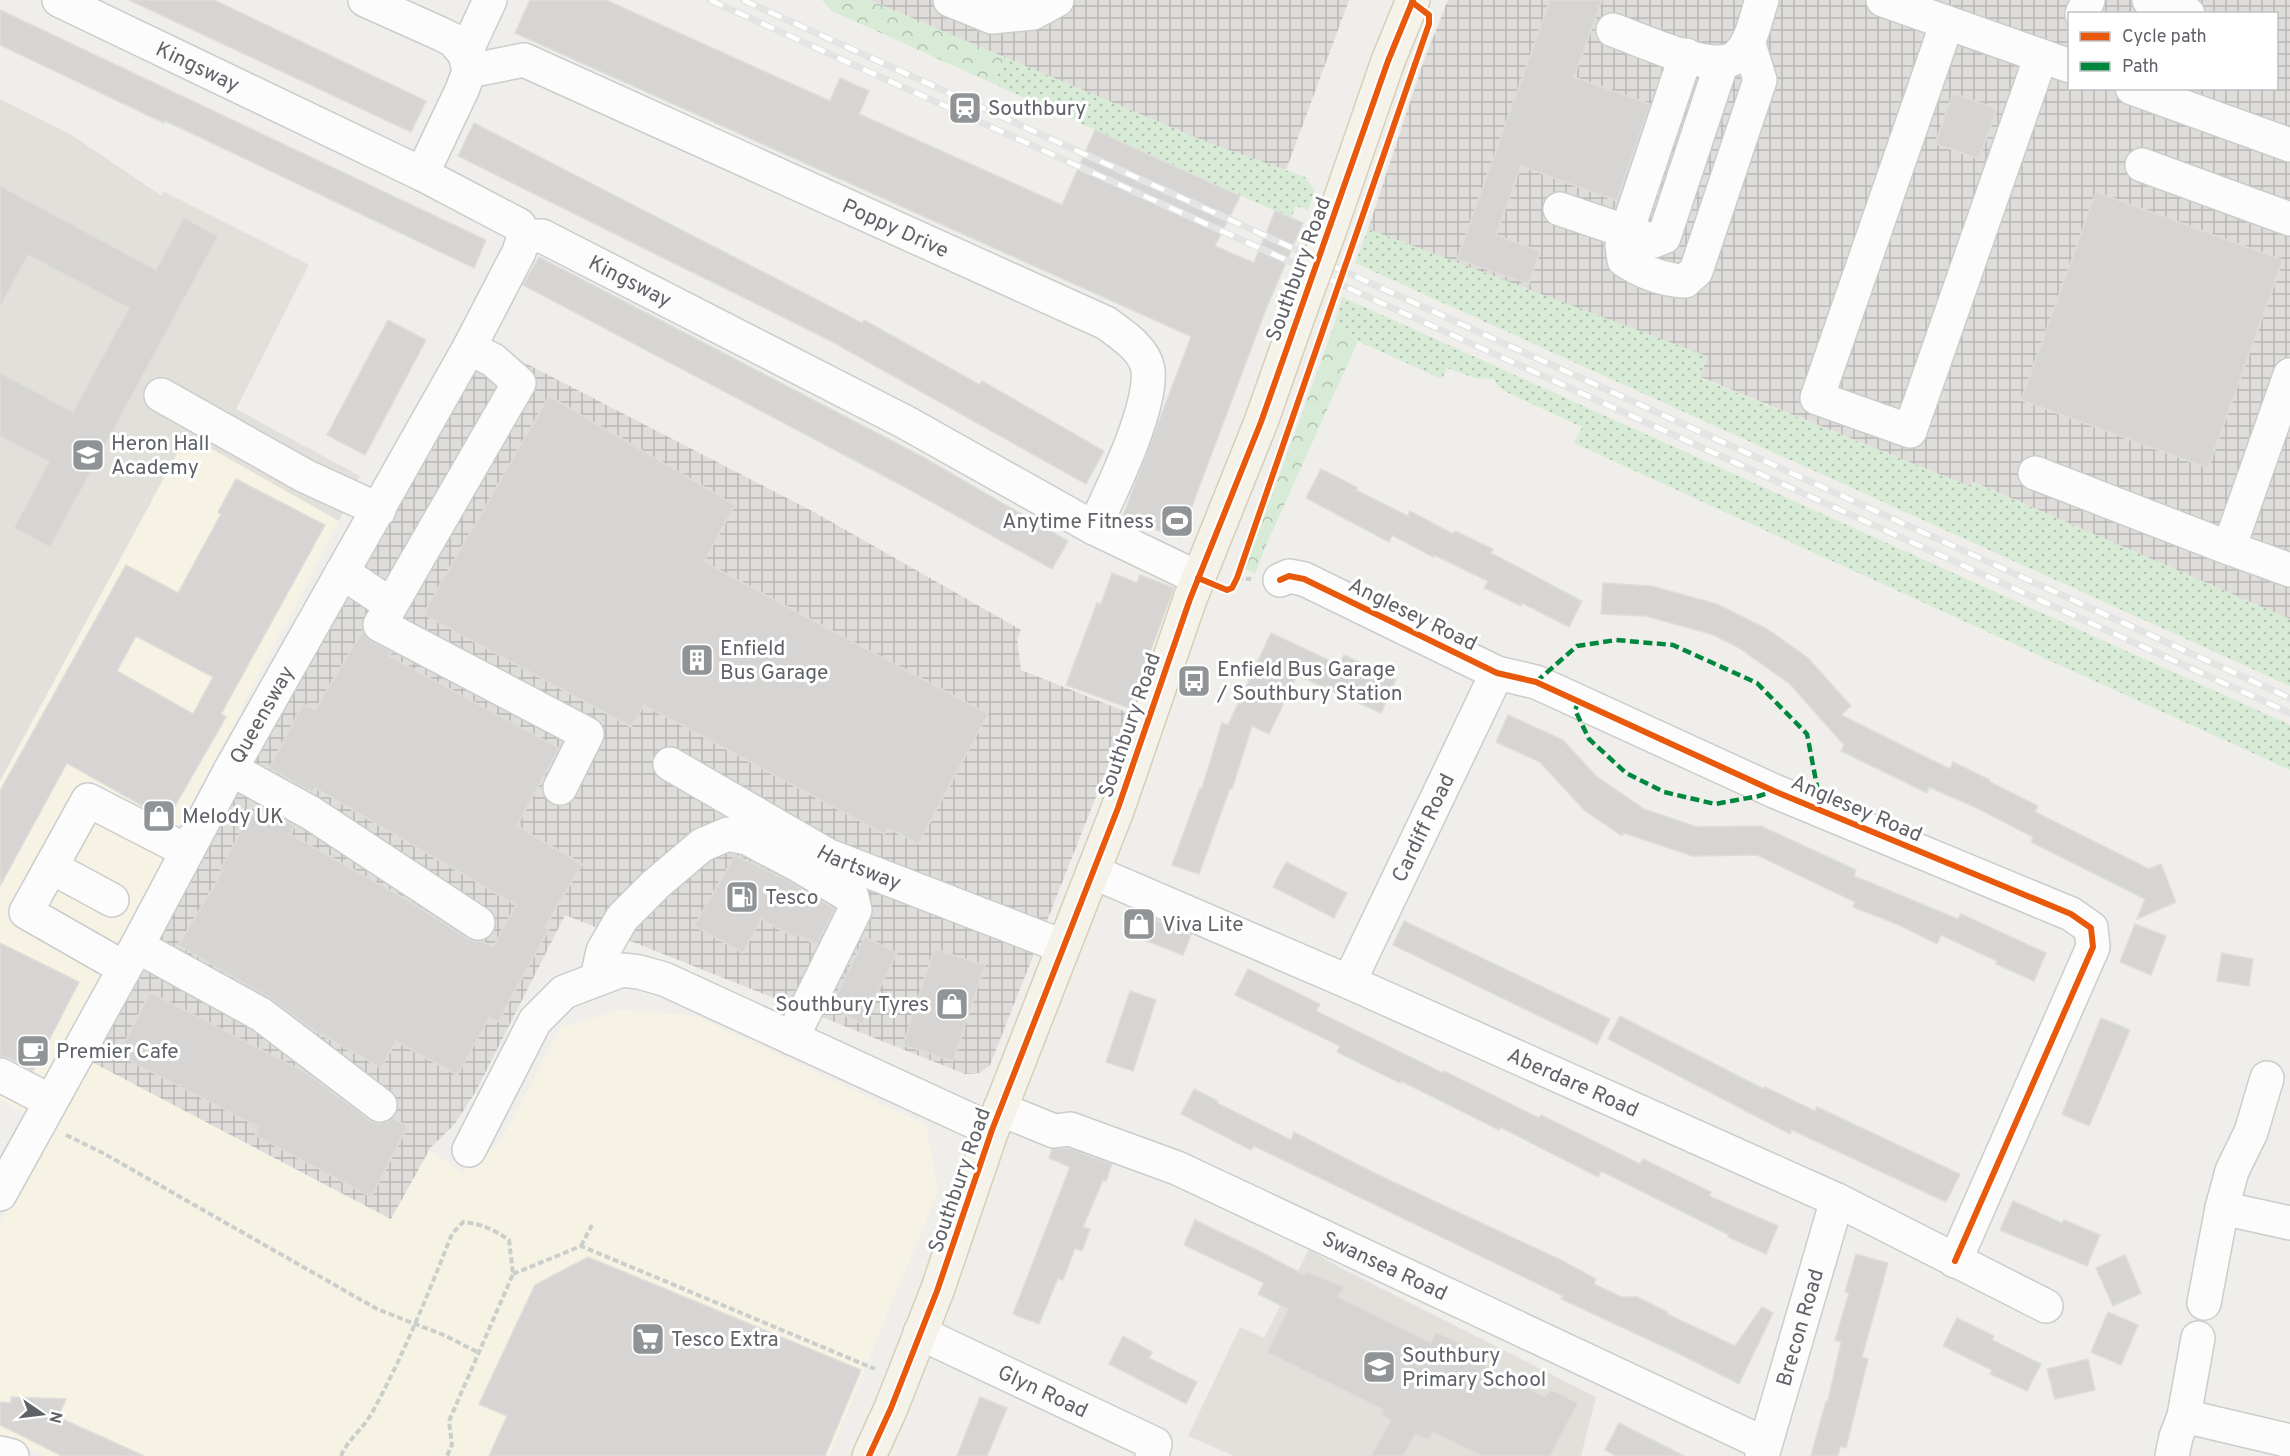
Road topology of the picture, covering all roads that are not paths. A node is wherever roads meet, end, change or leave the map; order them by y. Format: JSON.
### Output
{"nodes":[{"id":1,"x":59,"y":0,"type":"edge"},
{"id":2,"x":365,"y":0,"type":"edge"},
{"id":3,"x":490,"y":0,"type":"edge"},
{"id":4,"x":950,"y":0,"type":"edge"},
{"id":5,"x":1058,"y":0,"type":"edge"},
{"id":6,"x":1413,"y":0,"type":"edge"},
{"id":7,"x":1762,"y":0,"type":"edge"},
{"id":8,"x":1884,"y":0,"type":"edge"},
{"id":9,"x":2149,"y":0,"type":"edge"},
{"id":10,"x":2182,"y":12,"type":"edge"},
{"id":11,"x":1947,"y":23,"type":"junction"},
{"id":12,"x":1613,"y":30,"type":"dead end"},
{"id":13,"x":1748,"y":41,"type":"junction"},
{"id":14,"x":1686,"y":55,"type":"junction"},
{"id":15,"x":2061,"y":58,"type":"edge"},
{"id":16,"x":467,"y":62,"type":"junction"},
{"id":17,"x":1722,"y":62,"type":"junction"},
{"id":18,"x":2138,"y":90,"type":"edge"},
{"id":19,"x":2290,"y":145,"type":"edge"},
{"id":20,"x":2142,"y":165,"type":"dead end"},
{"id":21,"x":422,"y":174,"type":"junction"},
{"id":22,"x":1560,"y":209,"type":"dead end"},
{"id":23,"x":2290,"y":219,"type":"edge"},
{"id":24,"x":1626,"y":232,"type":"junction"},
{"id":25,"x":524,"y":236,"type":"junction"},
{"id":26,"x":469,"y":348,"type":"junction"},
{"id":27,"x":2290,"y":375,"type":"edge"},
{"id":28,"x":161,"y":395,"type":"dead end"},
{"id":29,"x":2035,"y":473,"type":"dead end"},
{"id":30,"x":379,"y":510,"type":"junction"},
{"id":31,"x":1094,"y":528,"type":"junction"},
{"id":32,"x":2229,"y":548,"type":"junction"},
{"id":33,"x":2290,"y":570,"type":"edge"},
{"id":34,"x":342,"y":572,"type":"junction"},
{"id":35,"x":1198,"y":578,"type":"junction"},
{"id":36,"x":1280,"y":580,"type":"dead end"},
{"id":37,"x":391,"y":605,"type":"junction"},
{"id":38,"x":1497,"y":673,"type":"junction"},
{"id":39,"x":670,"y":764,"type":"dead end"},
{"id":40,"x":231,"y":769,"type":"junction"},
{"id":41,"x":560,"y":788,"type":"dead end"},
{"id":42,"x":187,"y":851,"type":"junction"},
{"id":43,"x":51,"y":867,"type":"junction"},
{"id":44,"x":1093,"y":872,"type":"junction"},
{"id":45,"x":112,"y":900,"type":"dead end"},
{"id":46,"x":478,"y":922,"type":"dead end"},
{"id":47,"x":1062,"y":946,"type":"junction"},
{"id":48,"x":130,"y":957,"type":"junction"},
{"id":49,"x":597,"y":978,"type":"junction"},
{"id":50,"x":1349,"y":982,"type":"junction"},
{"id":51,"x":792,"y":1038,"type":"junction"},
{"id":52,"x":0,"y":1075,"type":"edge"},
{"id":53,"x":2267,"y":1078,"type":"dead end"},
{"id":54,"x":380,"y":1105,"type":"dead end"},
{"id":55,"x":44,"y":1111,"type":"junction"},
{"id":56,"x":996,"y":1120,"type":"junction"},
{"id":57,"x":469,"y":1150,"type":"dead end"},
{"id":58,"x":0,"y":1194,"type":"edge"},
{"id":59,"x":1837,"y":1200,"type":"junction"},
{"id":60,"x":2222,"y":1208,"type":"junction"},
{"id":61,"x":2290,"y":1223,"type":"edge"},
{"id":62,"x":1955,"y":1260,"type":"junction"},
{"id":63,"x":2204,"y":1303,"type":"dead end"},
{"id":64,"x":2046,"y":1306,"type":"dead end"},
{"id":65,"x":920,"y":1333,"type":"junction"},
{"id":66,"x":2198,"y":1338,"type":"dead end"},
{"id":67,"x":2184,"y":1416,"type":"junction"},
{"id":68,"x":2290,"y":1441,"type":"edge"},
{"id":69,"x":1763,"y":1450,"type":"edge"},
{"id":70,"x":0,"y":1453,"type":"edge"},
{"id":71,"x":12,"y":1456,"type":"edge"},
{"id":72,"x":869,"y":1456,"type":"edge"},
{"id":73,"x":1152,"y":1456,"type":"edge"},
{"id":74,"x":2172,"y":1456,"type":"edge"}],
"edges":[{"from":1,"to":21,"type":"street","name":"Kingsway"},
{"from":2,"to":16,"type":"street"},
{"from":3,"to":16,"type":"street"},
{"from":4,"to":5,"type":"street"},
{"from":6,"to":35,"type":"main road","name":"Southbury Road","bridge":true},
{"from":7,"to":13,"type":"street"},
{"from":8,"to":11,"type":"street"},
{"from":9,"to":10,"type":"street"},
{"from":11,"to":15,"type":"street"},
{"from":11,"to":15,"type":"street"},
{"from":12,"to":14,"type":"street"},
{"from":13,"to":17,"type":"street"},
{"from":13,"to":24,"type":"street"},
{"from":14,"to":17,"type":"street"},
{"from":14,"to":24,"type":"street"},
{"from":16,"to":21,"type":"street"},
{"from":16,"to":31,"type":"street","name":"Poppy Drive"},
{"from":17,"to":24,"type":"street"},
{"from":18,"to":19,"type":"street"},
{"from":20,"to":23,"type":"street"},
{"from":21,"to":25,"type":"street","name":"Kingsway"},
{"from":22,"to":24,"type":"street"},
{"from":25,"to":26,"type":"street","name":"Queensway"},
{"from":25,"to":31,"type":"street","name":"Kingsway"},
{"from":26,"to":30,"type":"street","name":"Queensway"},
{"from":26,"to":37,"type":"street"},
{"from":27,"to":32,"type":"street"},
{"from":28,"to":30,"type":"street"},
{"from":29,"to":32,"type":"street"},
{"from":30,"to":34,"type":"street","name":"Queensway"},
{"from":31,"to":35,"type":"street","name":"Kingsway"},
{"from":32,"to":33,"type":"street"},
{"from":34,"to":37,"type":"street"},
{"from":34,"to":40,"type":"street","name":"Queensway"},
{"from":35,"to":44,"type":"main road","name":"Southbury Road"},
{"from":36,"to":38,"type":"street","name":"Anglesey Road"},
{"from":37,"to":41,"type":"street"},
{"from":38,"to":50,"type":"street","name":"Cardiff Road"},
{"from":38,"to":62,"type":"street","name":"Anglesey Road"},
{"from":39,"to":47,"type":"street","name":"Hartsway"},
{"from":40,"to":42,"type":"street","name":"Queensway"},
{"from":40,"to":46,"type":"street"},
{"from":42,"to":43,"type":"street"},
{"from":42,"to":48,"type":"street","name":"Queensway"},
{"from":43,"to":45,"type":"street"},
{"from":43,"to":48,"type":"street"},
{"from":44,"to":47,"type":"main road","name":"Southbury Road"},
{"from":44,"to":50,"type":"street","name":"Aberdare Road"},
{"from":47,"to":56,"type":"main road","name":"Southbury Road"},
{"from":48,"to":54,"type":"street"},
{"from":48,"to":55,"type":"street","name":"Queensway"},
{"from":49,"to":51,"type":"street","name":"Swansea Road"},
{"from":49,"to":51,"type":"street"},
{"from":49,"to":57,"type":"street","name":"Swansea Road"},
{"from":50,"to":59,"type":"street","name":"Aberdare Road"},
{"from":51,"to":56,"type":"street","name":"Swansea Road"},
{"from":52,"to":55,"type":"street"},
{"from":53,"to":60,"type":"street"},
{"from":55,"to":58,"type":"street","name":"Queensway"},
{"from":56,"to":65,"type":"main road","name":"Southbury Road"},
{"from":56,"to":69,"type":"street","name":"Swansea Road"},
{"from":59,"to":62,"type":"street","name":"Aberdare Road"},
{"from":59,"to":69,"type":"street","name":"Brecon Road"},
{"from":60,"to":61,"type":"street"},
{"from":60,"to":63,"type":"street"},
{"from":62,"to":64,"type":"street","name":"Aberdare Road"},
{"from":65,"to":72,"type":"main road","name":"Southbury Road"},
{"from":65,"to":73,"type":"street","name":"Glyn Road"},
{"from":66,"to":67,"type":"street"},
{"from":67,"to":68,"type":"street"},
{"from":67,"to":74,"type":"street"},
{"from":70,"to":71,"type":"street"}]}
